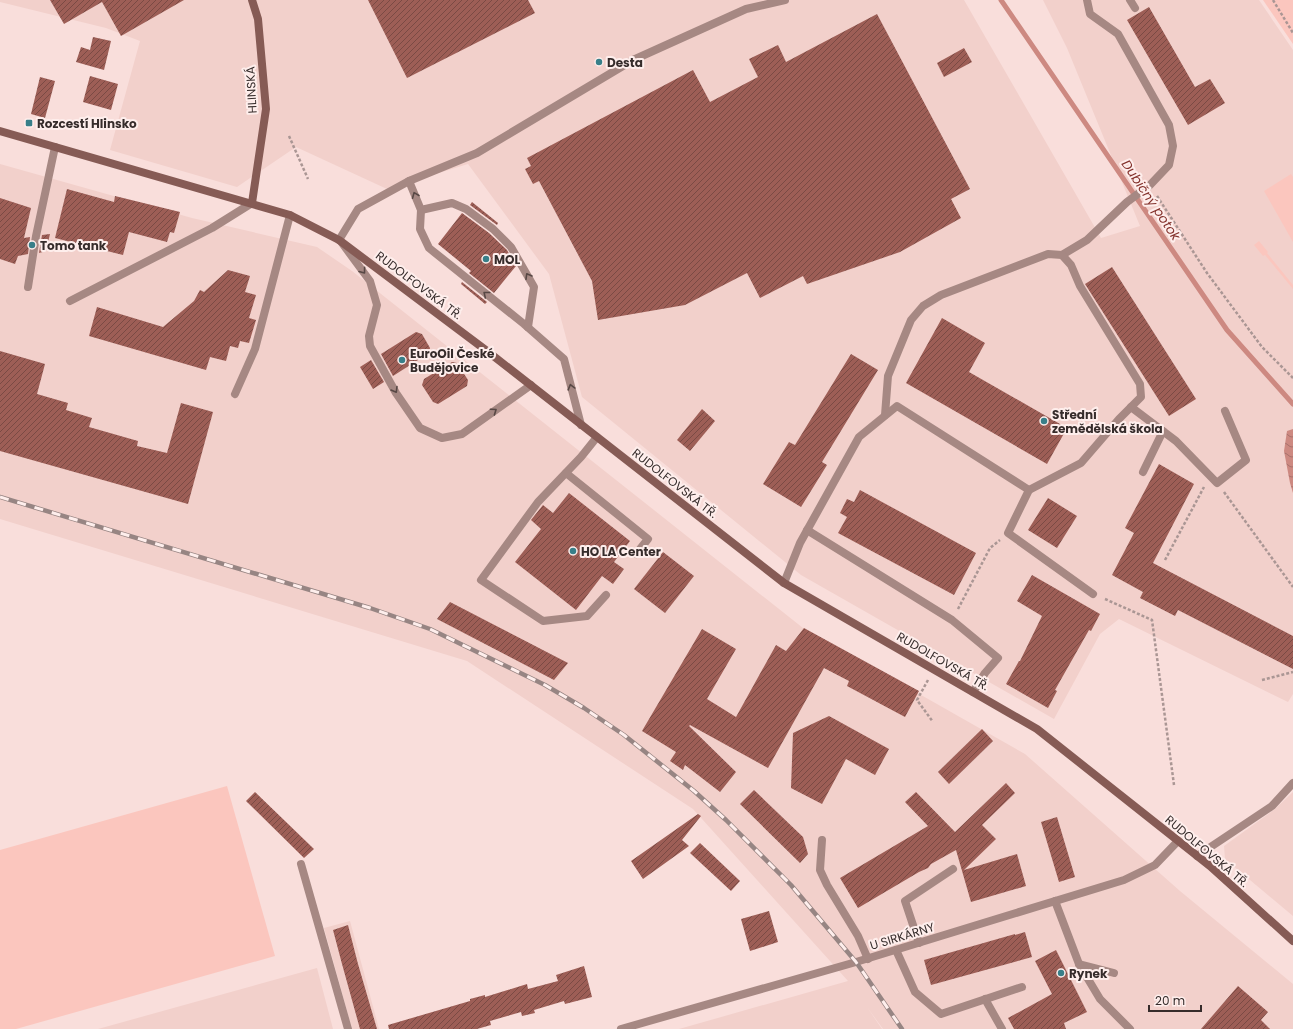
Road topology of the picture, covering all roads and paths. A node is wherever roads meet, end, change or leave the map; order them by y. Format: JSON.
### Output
{"nodes":[{"id":1,"x":252,"y":0,"type":"edge"},
{"id":2,"x":784,"y":0,"type":"edge"},
{"id":3,"x":1087,"y":0,"type":"edge"},
{"id":4,"x":1130,"y":0,"type":"edge"},
{"id":5,"x":1273,"y":0,"type":"edge"},
{"id":6,"x":1134,"y":8,"type":"dead end"},
{"id":7,"x":1293,"y":33,"type":"edge"},
{"id":8,"x":0,"y":131,"type":"edge"},
{"id":9,"x":289,"y":136,"type":"dead end"},
{"id":10,"x":55,"y":147,"type":"junction"},
{"id":11,"x":308,"y":179,"type":"dead end"},
{"id":12,"x":409,"y":182,"type":"junction"},
{"id":13,"x":1150,"y":185,"type":"junction"},
{"id":14,"x":252,"y":203,"type":"junction"},
{"id":15,"x":421,"y":210,"type":"junction"},
{"id":16,"x":290,"y":215,"type":"junction"},
{"id":17,"x":339,"y":240,"type":"junction"},
{"id":18,"x":1062,"y":255,"type":"junction"},
{"id":19,"x":28,"y":287,"type":"dead end"},
{"id":20,"x":70,"y":301,"type":"dead end"},
{"id":21,"x":528,"y":327,"type":"junction"},
{"id":22,"x":1293,"y":378,"type":"edge"},
{"id":23,"x":531,"y":385,"type":"junction"},
{"id":24,"x":235,"y":394,"type":"dead end"},
{"id":25,"x":1131,"y":407,"type":"junction"},
{"id":26,"x":1225,"y":411,"type":"dead end"},
{"id":27,"x":885,"y":415,"type":"junction"},
{"id":28,"x":581,"y":424,"type":"junction"},
{"id":29,"x":1163,"y":431,"type":"junction"},
{"id":30,"x":597,"y":437,"type":"junction"},
{"id":31,"x":1143,"y":472,"type":"dead end"},
{"id":32,"x":566,"y":473,"type":"junction"},
{"id":33,"x":1210,"y":476,"type":"junction"},
{"id":34,"x":1217,"y":483,"type":"junction"},
{"id":35,"x":1029,"y":490,"type":"junction"},
{"id":36,"x":807,"y":530,"type":"junction"},
{"id":37,"x":1008,"y":533,"type":"junction"},
{"id":38,"x":636,"y":554,"type":"dead end"},
{"id":39,"x":1165,"y":560,"type":"dead end"},
{"id":40,"x":784,"y":583,"type":"junction"},
{"id":41,"x":1293,"y":587,"type":"edge"},
{"id":42,"x":1093,"y":594,"type":"joint"},
{"id":43,"x":606,"y":596,"type":"dead end"},
{"id":44,"x":952,"y":620,"type":"junction"},
{"id":45,"x":934,"y":670,"type":"junction"},
{"id":46,"x":1293,"y":672,"type":"edge"},
{"id":47,"x":1262,"y":680,"type":"dead end"},
{"id":48,"x":973,"y":692,"type":"junction"},
{"id":49,"x":932,"y":722,"type":"dead end"},
{"id":50,"x":1293,"y":783,"type":"edge"},
{"id":51,"x":1174,"y":784,"type":"dead end"},
{"id":52,"x":822,"y":840,"type":"dead end"},
{"id":53,"x":1178,"y":841,"type":"junction"},
{"id":54,"x":1197,"y":856,"type":"junction"},
{"id":55,"x":301,"y":864,"type":"dead end"},
{"id":56,"x":953,"y":869,"type":"dead end"},
{"id":57,"x":1055,"y":901,"type":"junction"},
{"id":58,"x":1293,"y":941,"type":"edge"},
{"id":59,"x":919,"y":943,"type":"junction"},
{"id":60,"x":896,"y":950,"type":"junction"},
{"id":61,"x":868,"y":959,"type":"junction"},
{"id":62,"x":1079,"y":964,"type":"junction"},
{"id":63,"x":1114,"y":973,"type":"dead end"},
{"id":64,"x":1022,"y":987,"type":"dead end"},
{"id":65,"x":985,"y":999,"type":"junction"},
{"id":66,"x":348,"y":1029,"type":"edge"},
{"id":67,"x":621,"y":1029,"type":"edge"},
{"id":68,"x":1002,"y":1029,"type":"edge"},
{"id":69,"x":1130,"y":1029,"type":"edge"}],
"edges":[{"from":1,"to":14,"type":"main road","name":"HLINSKÁ"},
{"from":2,"to":12,"type":"street"},
{"from":3,"to":13,"type":"street"},
{"from":4,"to":6,"type":"street"},
{"from":5,"to":7,"type":"path"},
{"from":8,"to":10,"type":"main road","name":"RUDOLFOVSKÁ TŘ."},
{"from":9,"to":11,"type":"path"},
{"from":10,"to":14,"type":"main road","name":"RUDOLFOVSKÁ TŘ."},
{"from":10,"to":19,"type":"street"},
{"from":15,"to":12,"type":"street","one_way":true},
{"from":12,"to":17,"type":"street"},
{"from":13,"to":18,"type":"street"},
{"from":13,"to":22,"type":"path"},
{"from":14,"to":16,"type":"main road","name":"RUDOLFOVSKÁ TŘ."},
{"from":14,"to":20,"type":"street"},
{"from":21,"to":15,"type":"street","one_way":true},
{"from":21,"to":15,"type":"street","one_way":true},
{"from":16,"to":17,"type":"main road","name":"RUDOLFOVSKÁ TŘ."},
{"from":16,"to":24,"type":"street"},
{"from":17,"to":23,"type":"main road","name":"RUDOLFOVSKÁ TŘ."},
{"from":17,"to":23,"type":"street","one_way":true},
{"from":18,"to":25,"type":"street"},
{"from":18,"to":27,"type":"street"},
{"from":28,"to":21,"type":"street","one_way":true},
{"from":23,"to":28,"type":"main road","name":"RUDOLFOVSKÁ TŘ."},
{"from":25,"to":29,"type":"street"},
{"from":25,"to":35,"type":"street"},
{"from":26,"to":34,"type":"street"},
{"from":27,"to":35,"type":"street"},
{"from":27,"to":36,"type":"street"},
{"from":28,"to":30,"type":"main road","name":"RUDOLFOVSKÁ TŘ."},
{"from":29,"to":31,"type":"street"},
{"from":29,"to":33,"type":"street"},
{"from":30,"to":32,"type":"street"},
{"from":30,"to":40,"type":"main road","name":"RUDOLFOVSKÁ TŘ."},
{"from":32,"to":38,"type":"street"},
{"from":32,"to":43,"type":"street"},
{"from":33,"to":34,"type":"street"},
{"from":33,"to":39,"type":"path"},
{"from":34,"to":41,"type":"path"},
{"from":35,"to":37,"type":"street"},
{"from":36,"to":40,"type":"street"},
{"from":36,"to":44,"type":"street"},
{"from":37,"to":42,"type":"street"},
{"from":37,"to":44,"type":"path"},
{"from":40,"to":45,"type":"main road","name":"RUDOLFOVSKÁ TŘ."},
{"from":42,"to":51,"type":"path"},
{"from":44,"to":48,"type":"street"},
{"from":45,"to":48,"type":"main road","name":"RUDOLFOVSKÁ TŘ."},
{"from":45,"to":49,"type":"path"},
{"from":46,"to":47,"type":"path"},
{"from":48,"to":53,"type":"main road","name":"RUDOLFOVSKÁ TŘ."},
{"from":50,"to":54,"type":"street"},
{"from":52,"to":61,"type":"street"},
{"from":53,"to":54,"type":"main road","name":"RUDOLFOVSKÁ TŘ."},
{"from":53,"to":57,"type":"street","name":"U SIRKÁRNY"},
{"from":54,"to":58,"type":"main road","name":"RUDOLFOVSKÁ TŘ."},
{"from":55,"to":66,"type":"street"},
{"from":56,"to":59,"type":"street"},
{"from":57,"to":59,"type":"street","name":"U SIRKÁRNY"},
{"from":57,"to":62,"type":"street"},
{"from":59,"to":60,"type":"street","name":"U SIRKÁRNY"},
{"from":60,"to":61,"type":"street","name":"U SIRKÁRNY"},
{"from":60,"to":65,"type":"street"},
{"from":61,"to":67,"type":"street","name":"U SIRKÁRNY"},
{"from":62,"to":63,"type":"street"},
{"from":62,"to":69,"type":"street"},
{"from":64,"to":65,"type":"street"},
{"from":65,"to":68,"type":"street"}]}
